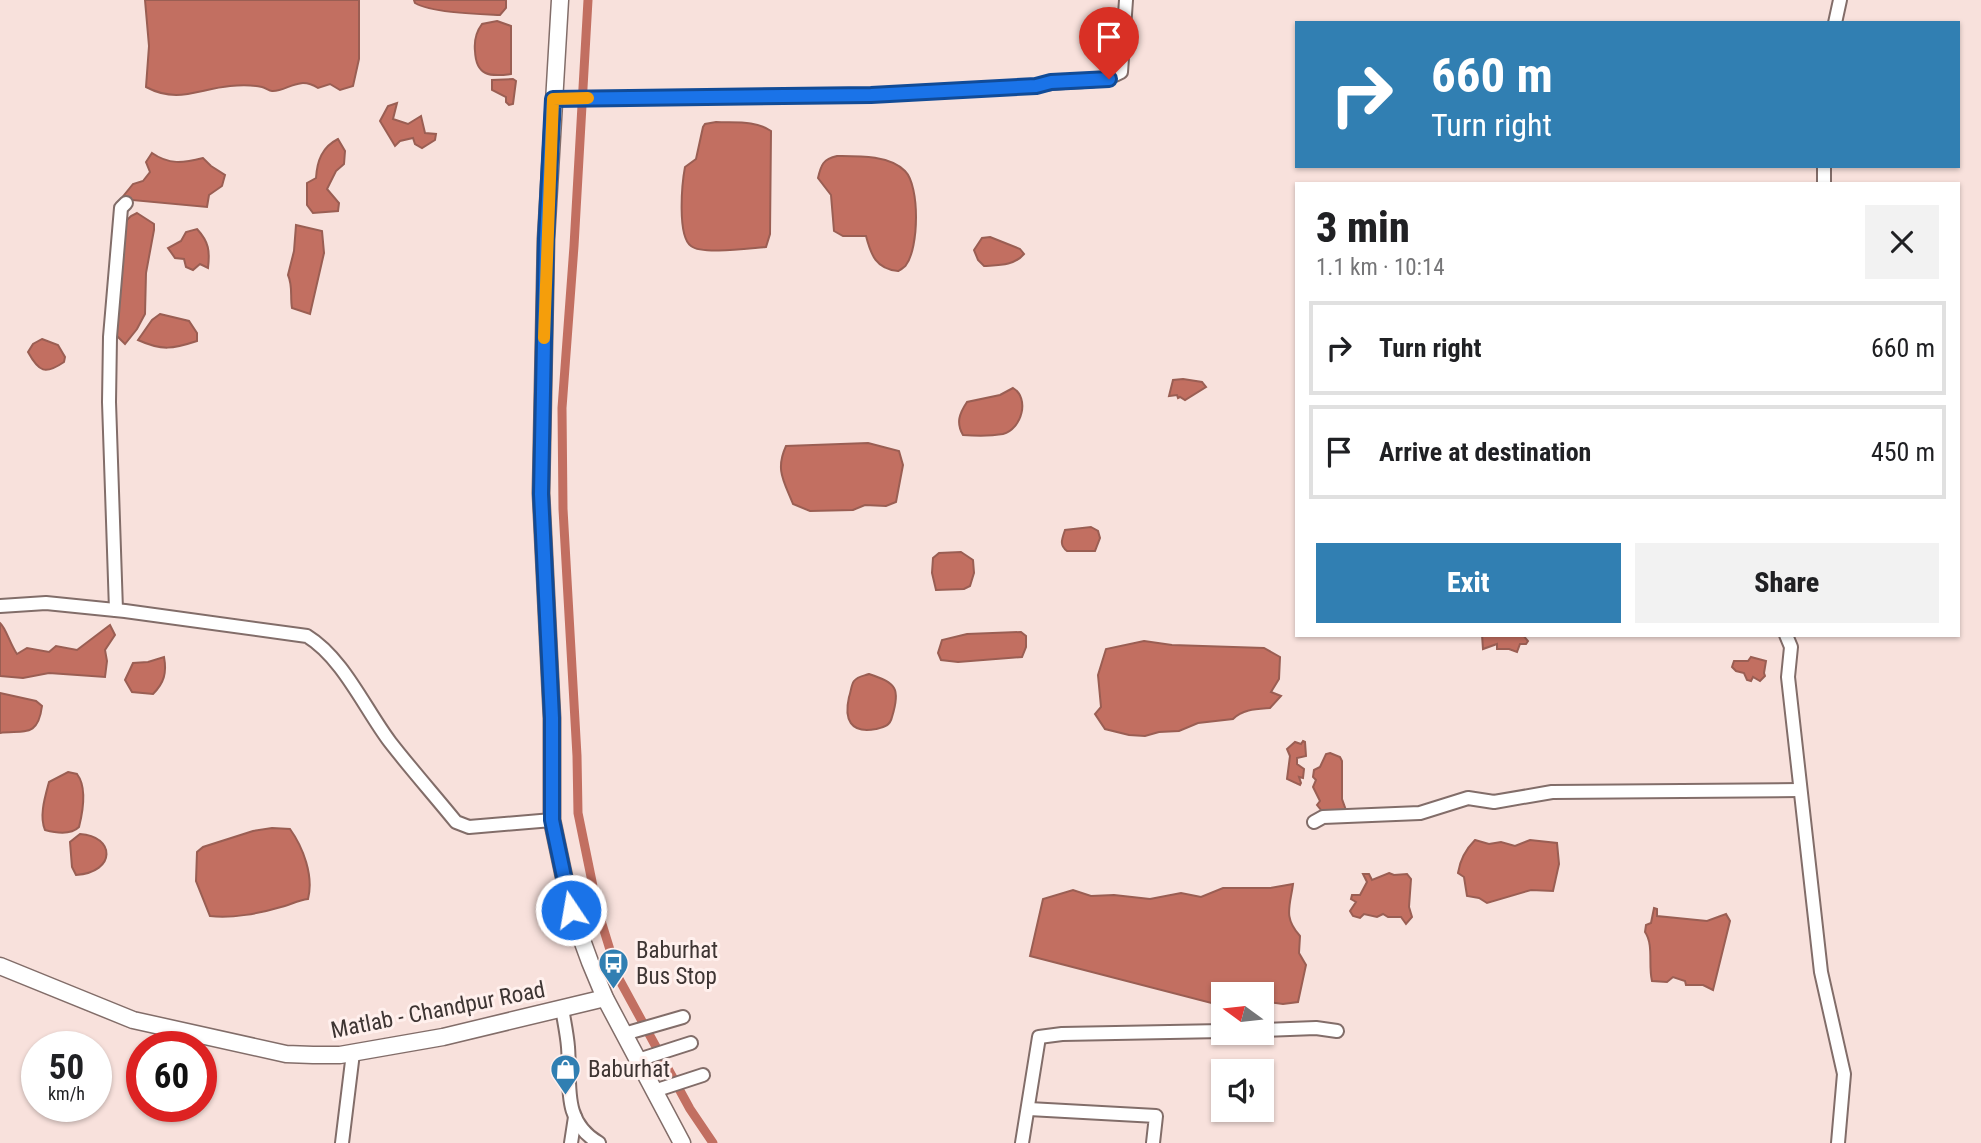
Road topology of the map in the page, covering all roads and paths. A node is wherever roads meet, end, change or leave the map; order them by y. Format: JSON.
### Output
{"nodes":[{"id":1,"x":560,"y":0,"type":"edge"},
{"id":2,"x":1126,"y":0,"type":"edge"},
{"id":3,"x":1840,"y":0,"type":"edge"},
{"id":4,"x":1835,"y":21,"type":"edge"},
{"id":5,"x":559,"y":98,"type":"junction"},
{"id":6,"x":126,"y":204,"type":"dead end"},
{"id":7,"x":0,"y":606,"type":"edge"},
{"id":8,"x":116,"y":610,"type":"junction"},
{"id":9,"x":1787,"y":637,"type":"edge"},
{"id":10,"x":1800,"y":790,"type":"junction"},
{"id":11,"x":552,"y":820,"type":"junction"},
{"id":12,"x":1314,"y":822,"type":"dead end"},
{"id":13,"x":0,"y":966,"type":"edge"},
{"id":14,"x":605,"y":998,"type":"junction"},
{"id":15,"x":562,"y":1008,"type":"junction"},
{"id":16,"x":682,"y":1017,"type":"dead end"},
{"id":17,"x":1274,"y":1030,"type":"edge"},
{"id":18,"x":1211,"y":1031,"type":"edge"},
{"id":19,"x":1337,"y":1031,"type":"dead end"},
{"id":20,"x":631,"y":1032,"type":"junction"},
{"id":21,"x":691,"y":1043,"type":"dead end"},
{"id":22,"x":353,"y":1053,"type":"junction"},
{"id":23,"x":638,"y":1060,"type":"junction"},
{"id":24,"x":703,"y":1075,"type":"dead end"},
{"id":25,"x":654,"y":1091,"type":"junction"},
{"id":26,"x":1029,"y":1109,"type":"junction"},
{"id":27,"x":575,"y":1118,"type":"junction"},
{"id":28,"x":342,"y":1143,"type":"edge"},
{"id":29,"x":571,"y":1143,"type":"edge"},
{"id":30,"x":599,"y":1143,"type":"edge"},
{"id":31,"x":682,"y":1143,"type":"edge"},
{"id":32,"x":1022,"y":1143,"type":"edge"},
{"id":33,"x":1153,"y":1143,"type":"edge"},
{"id":34,"x":1838,"y":1143,"type":"edge"}],
"edges":[{"from":1,"to":5,"type":"main road"},
{"from":2,"to":5,"type":"street"},
{"from":3,"to":4,"type":"street"},
{"from":5,"to":11,"type":"main road"},
{"from":6,"to":8,"type":"street"},
{"from":7,"to":8,"type":"street"},
{"from":8,"to":11,"type":"street"},
{"from":9,"to":10,"type":"street"},
{"from":10,"to":12,"type":"street"},
{"from":10,"to":34,"type":"street"},
{"from":11,"to":14,"type":"main road"},
{"from":13,"to":22,"type":"main road","name":"Matlab - Chandpur Road"},
{"from":14,"to":15,"type":"main road","name":"Matlab - Chandpur Road"},
{"from":14,"to":20,"type":"main road"},
{"from":15,"to":22,"type":"main road","name":"Matlab - Chandpur Road"},
{"from":15,"to":27,"type":"street"},
{"from":16,"to":20,"type":"street"},
{"from":17,"to":19,"type":"street"},
{"from":18,"to":26,"type":"street"},
{"from":20,"to":23,"type":"main road"},
{"from":21,"to":23,"type":"street"},
{"from":22,"to":28,"type":"street"},
{"from":23,"to":25,"type":"main road"},
{"from":24,"to":25,"type":"street"},
{"from":25,"to":31,"type":"main road"},
{"from":26,"to":32,"type":"street"},
{"from":26,"to":33,"type":"street"},
{"from":27,"to":29,"type":"street"},
{"from":27,"to":30,"type":"street"}]}
